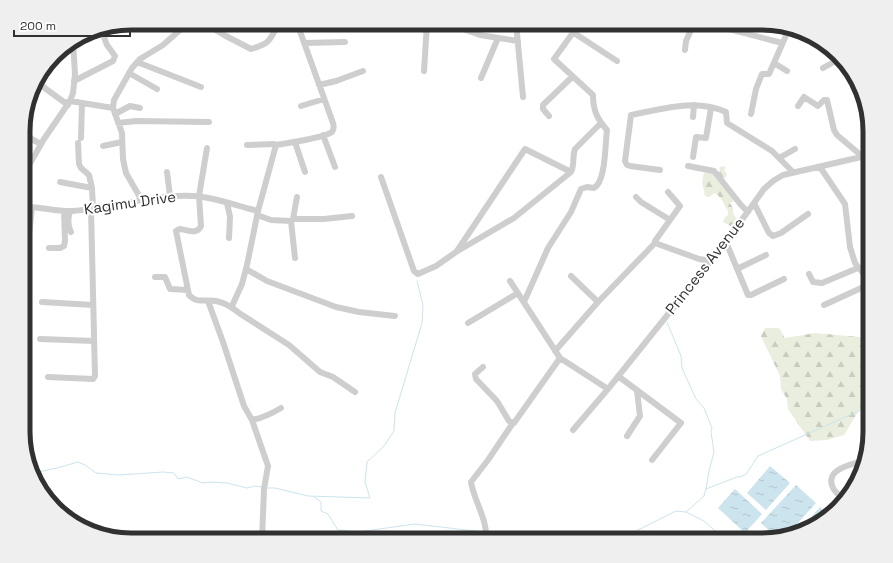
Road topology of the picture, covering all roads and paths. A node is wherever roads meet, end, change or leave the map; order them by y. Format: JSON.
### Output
{"nodes":[{"id":1,"x":180,"y":30,"type":"edge"},
{"id":2,"x":216,"y":30,"type":"edge"},
{"id":3,"x":276,"y":30,"type":"edge"},
{"id":4,"x":299,"y":30,"type":"edge"},
{"id":5,"x":427,"y":30,"type":"edge"},
{"id":6,"x":466,"y":30,"type":"edge"},
{"id":7,"x":517,"y":30,"type":"edge"},
{"id":8,"x":574,"y":30,"type":"edge"},
{"id":9,"x":576,"y":30,"type":"edge"},
{"id":10,"x":691,"y":30,"type":"edge"},
{"id":11,"x":733,"y":30,"type":"edge"},
{"id":12,"x":574,"y":33,"type":"junction"},
{"id":13,"x":787,"y":33,"type":"edge"},
{"id":14,"x":103,"y":34,"type":"edge"},
{"id":15,"x":498,"y":38,"type":"junction"},
{"id":16,"x":518,"y":41,"type":"junction"},
{"id":17,"x":345,"y":42,"type":"dead end"},
{"id":18,"x":304,"y":43,"type":"junction"},
{"id":19,"x":782,"y":43,"type":"junction"},
{"id":20,"x":73,"y":48,"type":"edge"},
{"id":21,"x":685,"y":50,"type":"dead end"},
{"id":22,"x":617,"y":61,"type":"dead end"},
{"id":23,"x":835,"y":61,"type":"edge"},
{"id":24,"x":137,"y":62,"type":"junction"},
{"id":25,"x":774,"y":63,"type":"junction"},
{"id":26,"x":823,"y":68,"type":"dead end"},
{"id":27,"x":363,"y":71,"type":"dead end"},
{"id":28,"x":424,"y":71,"type":"dead end"},
{"id":29,"x":787,"y":72,"type":"dead end"},
{"id":30,"x":129,"y":73,"type":"junction"},
{"id":31,"x":572,"y":77,"type":"junction"},
{"id":32,"x":481,"y":78,"type":"dead end"},
{"id":33,"x":74,"y":81,"type":"junction"},
{"id":34,"x":41,"y":85,"type":"edge"},
{"id":35,"x":319,"y":85,"type":"junction"},
{"id":36,"x":201,"y":87,"type":"dead end"},
{"id":37,"x":157,"y":89,"type":"dead end"},
{"id":38,"x":523,"y":97,"type":"dead end"},
{"id":39,"x":324,"y":99,"type":"junction"},
{"id":40,"x":67,"y":103,"type":"junction"},
{"id":41,"x":82,"y":103,"type":"junction"},
{"id":42,"x":694,"y":105,"type":"junction"},
{"id":43,"x":301,"y":106,"type":"dead end"},
{"id":44,"x":798,"y":106,"type":"dead end"},
{"id":45,"x":140,"y":108,"type":"dead end"},
{"id":46,"x":710,"y":108,"type":"junction"},
{"id":47,"x":114,"y":111,"type":"junction"},
{"id":48,"x":751,"y":114,"type":"dead end"},
{"id":49,"x":549,"y":116,"type":"dead end"},
{"id":50,"x":693,"y":117,"type":"dead end"},
{"id":51,"x":118,"y":122,"type":"junction"},
{"id":52,"x":209,"y":122,"type":"dead end"},
{"id":53,"x":600,"y":124,"type":"junction"},
{"id":54,"x":323,"y":135,"type":"junction"},
{"id":55,"x":30,"y":138,"type":"edge"},
{"id":56,"x":122,"y":142,"type":"junction"},
{"id":57,"x":296,"y":142,"type":"junction"},
{"id":58,"x":41,"y":144,"type":"junction"},
{"id":59,"x":247,"y":145,"type":"dead end"},
{"id":60,"x":276,"y":145,"type":"junction"},
{"id":61,"x":103,"y":146,"type":"dead end"},
{"id":62,"x":207,"y":148,"type":"dead end"},
{"id":63,"x":795,"y":149,"type":"dead end"},
{"id":64,"x":863,"y":154,"type":"edge"},
{"id":65,"x":693,"y":157,"type":"dead end"},
{"id":66,"x":863,"y":157,"type":"edge"},
{"id":67,"x":779,"y":158,"type":"junction"},
{"id":68,"x":30,"y":163,"type":"edge"},
{"id":69,"x":688,"y":166,"type":"dead end"},
{"id":70,"x":335,"y":167,"type":"dead end"},
{"id":71,"x":820,"y":167,"type":"junction"},
{"id":72,"x":660,"y":170,"type":"dead end"},
{"id":73,"x":167,"y":172,"type":"dead end"},
{"id":74,"x":305,"y":172,"type":"dead end"},
{"id":75,"x":571,"y":172,"type":"junction"},
{"id":76,"x":793,"y":172,"type":"junction"},
{"id":77,"x":380,"y":177,"type":"dead end"},
{"id":78,"x":60,"y":182,"type":"dead end"},
{"id":79,"x":92,"y":188,"type":"junction"},
{"id":80,"x":668,"y":192,"type":"dead end"},
{"id":81,"x":170,"y":196,"type":"junction"},
{"id":82,"x":199,"y":196,"type":"junction"},
{"id":83,"x":297,"y":197,"type":"dead end"},
{"id":84,"x":636,"y":197,"type":"dead end"},
{"id":85,"x":141,"y":199,"type":"junction"},
{"id":86,"x":227,"y":203,"type":"junction"},
{"id":87,"x":754,"y":203,"type":"junction"},
{"id":88,"x":32,"y":206,"type":"joint"},
{"id":89,"x":92,"y":208,"type":"junction"},
{"id":90,"x":67,"y":211,"type":"junction"},
{"id":91,"x":748,"y":212,"type":"junction"},
{"id":92,"x":257,"y":213,"type":"junction"},
{"id":93,"x":808,"y":214,"type":"dead end"},
{"id":94,"x":352,"y":216,"type":"dead end"},
{"id":95,"x":292,"y":220,"type":"junction"},
{"id":96,"x":670,"y":220,"type":"junction"},
{"id":97,"x":30,"y":224,"type":"edge"},
{"id":98,"x":71,"y":232,"type":"dead end"},
{"id":99,"x":230,"y":238,"type":"dead end"},
{"id":100,"x":726,"y":242,"type":"junction"},
{"id":101,"x":655,"y":243,"type":"junction"},
{"id":102,"x":49,"y":248,"type":"dead end"},
{"id":103,"x":456,"y":252,"type":"junction"},
{"id":104,"x":766,"y":255,"type":"dead end"},
{"id":105,"x":295,"y":258,"type":"dead end"},
{"id":106,"x":712,"y":258,"type":"junction"},
{"id":107,"x":858,"y":268,"type":"junction"},
{"id":108,"x":246,"y":269,"type":"junction"},
{"id":109,"x":737,"y":269,"type":"junction"},
{"id":110,"x":809,"y":274,"type":"dead end"},
{"id":111,"x":863,"y":274,"type":"edge"},
{"id":112,"x":571,"y":276,"type":"dead end"},
{"id":113,"x":155,"y":277,"type":"dead end"},
{"id":114,"x":784,"y":279,"type":"dead end"},
{"id":115,"x":510,"y":281,"type":"dead end"},
{"id":116,"x":863,"y":286,"type":"edge"},
{"id":117,"x":188,"y":290,"type":"junction"},
{"id":118,"x":518,"y":293,"type":"junction"},
{"id":119,"x":208,"y":300,"type":"junction"},
{"id":120,"x":42,"y":302,"type":"dead end"},
{"id":121,"x":524,"y":302,"type":"junction"},
{"id":122,"x":598,"y":302,"type":"junction"},
{"id":123,"x":93,"y":305,"type":"junction"},
{"id":124,"x":824,"y":305,"type":"dead end"},
{"id":125,"x":232,"y":306,"type":"junction"},
{"id":126,"x":395,"y":316,"type":"dead end"},
{"id":127,"x":468,"y":323,"type":"dead end"},
{"id":128,"x":40,"y":339,"type":"dead end"},
{"id":129,"x":94,"y":341,"type":"junction"},
{"id":130,"x":555,"y":351,"type":"junction"},
{"id":131,"x":560,"y":358,"type":"junction"},
{"id":132,"x":483,"y":367,"type":"dead end"},
{"id":133,"x":618,"y":376,"type":"junction"},
{"id":134,"x":48,"y":377,"type":"dead end"},
{"id":135,"x":608,"y":389,"type":"junction"},
{"id":136,"x":637,"y":391,"type":"junction"},
{"id":137,"x":355,"y":392,"type":"dead end"},
{"id":138,"x":280,"y":408,"type":"dead end"},
{"id":139,"x":252,"y":420,"type":"junction"},
{"id":140,"x":513,"y":423,"type":"junction"},
{"id":141,"x":573,"y":430,"type":"dead end"},
{"id":142,"x":627,"y":436,"type":"dead end"},
{"id":143,"x":652,"y":460,"type":"dead end"},
{"id":144,"x":859,"y":462,"type":"edge"},
{"id":145,"x":841,"y":496,"type":"edge"},
{"id":146,"x":262,"y":533,"type":"edge"},
{"id":147,"x":486,"y":533,"type":"edge"}],
"edges":[{"from":1,"to":24,"type":"street"},
{"from":2,"to":3,"type":"street"},
{"from":4,"to":18,"type":"street"},
{"from":5,"to":28,"type":"street"},
{"from":6,"to":15,"type":"street"},
{"from":7,"to":16,"type":"street"},
{"from":8,"to":12,"type":"street"},
{"from":9,"to":12,"type":"street"},
{"from":10,"to":21,"type":"street"},
{"from":11,"to":19,"type":"street"},
{"from":12,"to":22,"type":"street"},
{"from":12,"to":31,"type":"street"},
{"from":13,"to":19,"type":"street"},
{"from":14,"to":33,"type":"street"},
{"from":15,"to":16,"type":"street"},
{"from":15,"to":32,"type":"street"},
{"from":16,"to":38,"type":"street"},
{"from":17,"to":18,"type":"street"},
{"from":18,"to":35,"type":"street"},
{"from":19,"to":25,"type":"street"},
{"from":20,"to":33,"type":"street"},
{"from":23,"to":26,"type":"street"},
{"from":24,"to":30,"type":"street"},
{"from":24,"to":36,"type":"street"},
{"from":25,"to":29,"type":"street"},
{"from":25,"to":48,"type":"street"},
{"from":27,"to":35,"type":"street"},
{"from":30,"to":37,"type":"street"},
{"from":30,"to":47,"type":"street"},
{"from":31,"to":49,"type":"street"},
{"from":31,"to":53,"type":"street"},
{"from":33,"to":40,"type":"street"},
{"from":34,"to":40,"type":"street"},
{"from":35,"to":39,"type":"street"},
{"from":39,"to":43,"type":"street"},
{"from":39,"to":54,"type":"street"},
{"from":40,"to":41,"type":"street"},
{"from":40,"to":58,"type":"street"},
{"from":41,"to":47,"type":"street"},
{"from":41,"to":79,"type":"street"},
{"from":42,"to":46,"type":"street"},
{"from":42,"to":50,"type":"street"},
{"from":42,"to":72,"type":"street"},
{"from":44,"to":64,"type":"street"},
{"from":45,"to":47,"type":"street"},
{"from":46,"to":65,"type":"street"},
{"from":46,"to":67,"type":"street"},
{"from":47,"to":51,"type":"street"},
{"from":51,"to":52,"type":"street"},
{"from":51,"to":56,"type":"street"},
{"from":53,"to":75,"type":"street"},
{"from":53,"to":121,"type":"street"},
{"from":54,"to":57,"type":"street"},
{"from":54,"to":70,"type":"street"},
{"from":55,"to":58,"type":"street"},
{"from":56,"to":61,"type":"street"},
{"from":56,"to":85,"type":"street"},
{"from":57,"to":60,"type":"street"},
{"from":57,"to":74,"type":"street"},
{"from":58,"to":68,"type":"street"},
{"from":59,"to":60,"type":"street"},
{"from":60,"to":92,"type":"street"},
{"from":62,"to":82,"type":"street"},
{"from":63,"to":67,"type":"street"},
{"from":66,"to":71,"type":"street","name":"Princess Avenue"},
{"from":67,"to":76,"type":"street"},
{"from":69,"to":91,"type":"street"},
{"from":71,"to":76,"type":"street","name":"Princess Avenue"},
{"from":71,"to":107,"type":"street"},
{"from":73,"to":81,"type":"street"},
{"from":75,"to":103,"type":"street"},
{"from":75,"to":103,"type":"street"},
{"from":76,"to":87,"type":"street","name":"Princess Avenue"},
{"from":77,"to":103,"type":"street"},
{"from":78,"to":79,"type":"street"},
{"from":79,"to":89,"type":"street"},
{"from":80,"to":96,"type":"street"},
{"from":81,"to":82,"type":"street","name":"Kagimu Drive"},
{"from":81,"to":85,"type":"street","name":"Kagimu Drive"},
{"from":82,"to":86,"type":"street","name":"Kagimu Drive"},
{"from":82,"to":117,"type":"street"},
{"from":83,"to":95,"type":"street"},
{"from":84,"to":96,"type":"street"},
{"from":85,"to":89,"type":"street","name":"Kagimu Drive"},
{"from":86,"to":92,"type":"street","name":"Kagimu Drive"},
{"from":86,"to":99,"type":"street"},
{"from":87,"to":91,"type":"street","name":"Princess Avenue"},
{"from":87,"to":93,"type":"street"},
{"from":88,"to":90,"type":"street","name":"Kagimu Drive"},
{"from":88,"to":97,"type":"street"},
{"from":89,"to":90,"type":"street","name":"Kagimu Drive"},
{"from":89,"to":123,"type":"street"},
{"from":90,"to":98,"type":"street"},
{"from":90,"to":102,"type":"street"},
{"from":91,"to":100,"type":"street","name":"Princess Avenue"},
{"from":92,"to":95,"type":"street","name":"Kagimu Drive"},
{"from":92,"to":108,"type":"street"},
{"from":94,"to":95,"type":"street","name":"Kagimu Drive"},
{"from":95,"to":105,"type":"street"},
{"from":96,"to":101,"type":"street"},
{"from":100,"to":106,"type":"street","name":"Princess Avenue"},
{"from":100,"to":109,"type":"street"},
{"from":101,"to":106,"type":"street"},
{"from":101,"to":122,"type":"street"},
{"from":104,"to":109,"type":"street"},
{"from":106,"to":133,"type":"street","name":"Princess Avenue"},
{"from":107,"to":110,"type":"street"},
{"from":107,"to":111,"type":"street"},
{"from":108,"to":125,"type":"street"},
{"from":108,"to":126,"type":"street"},
{"from":109,"to":114,"type":"street"},
{"from":112,"to":122,"type":"street"},
{"from":113,"to":117,"type":"street"},
{"from":115,"to":118,"type":"street"},
{"from":116,"to":124,"type":"street"},
{"from":117,"to":119,"type":"street"},
{"from":118,"to":121,"type":"street"},
{"from":118,"to":127,"type":"street"},
{"from":119,"to":125,"type":"street"},
{"from":119,"to":139,"type":"street"},
{"from":120,"to":123,"type":"street"},
{"from":121,"to":130,"type":"street"},
{"from":122,"to":130,"type":"street"},
{"from":123,"to":129,"type":"street"},
{"from":125,"to":137,"type":"street"},
{"from":128,"to":129,"type":"street"},
{"from":129,"to":134,"type":"street"},
{"from":130,"to":131,"type":"street"},
{"from":131,"to":135,"type":"street"},
{"from":131,"to":140,"type":"street"},
{"from":132,"to":140,"type":"street"},
{"from":133,"to":135,"type":"street","name":"Princess Avenue"},
{"from":133,"to":136,"type":"street"},
{"from":135,"to":141,"type":"street","name":"Princess Avenue"},
{"from":136,"to":142,"type":"street"},
{"from":136,"to":143,"type":"street"},
{"from":138,"to":139,"type":"street"},
{"from":139,"to":146,"type":"street"},
{"from":140,"to":147,"type":"street"},
{"from":144,"to":145,"type":"street"}]}
